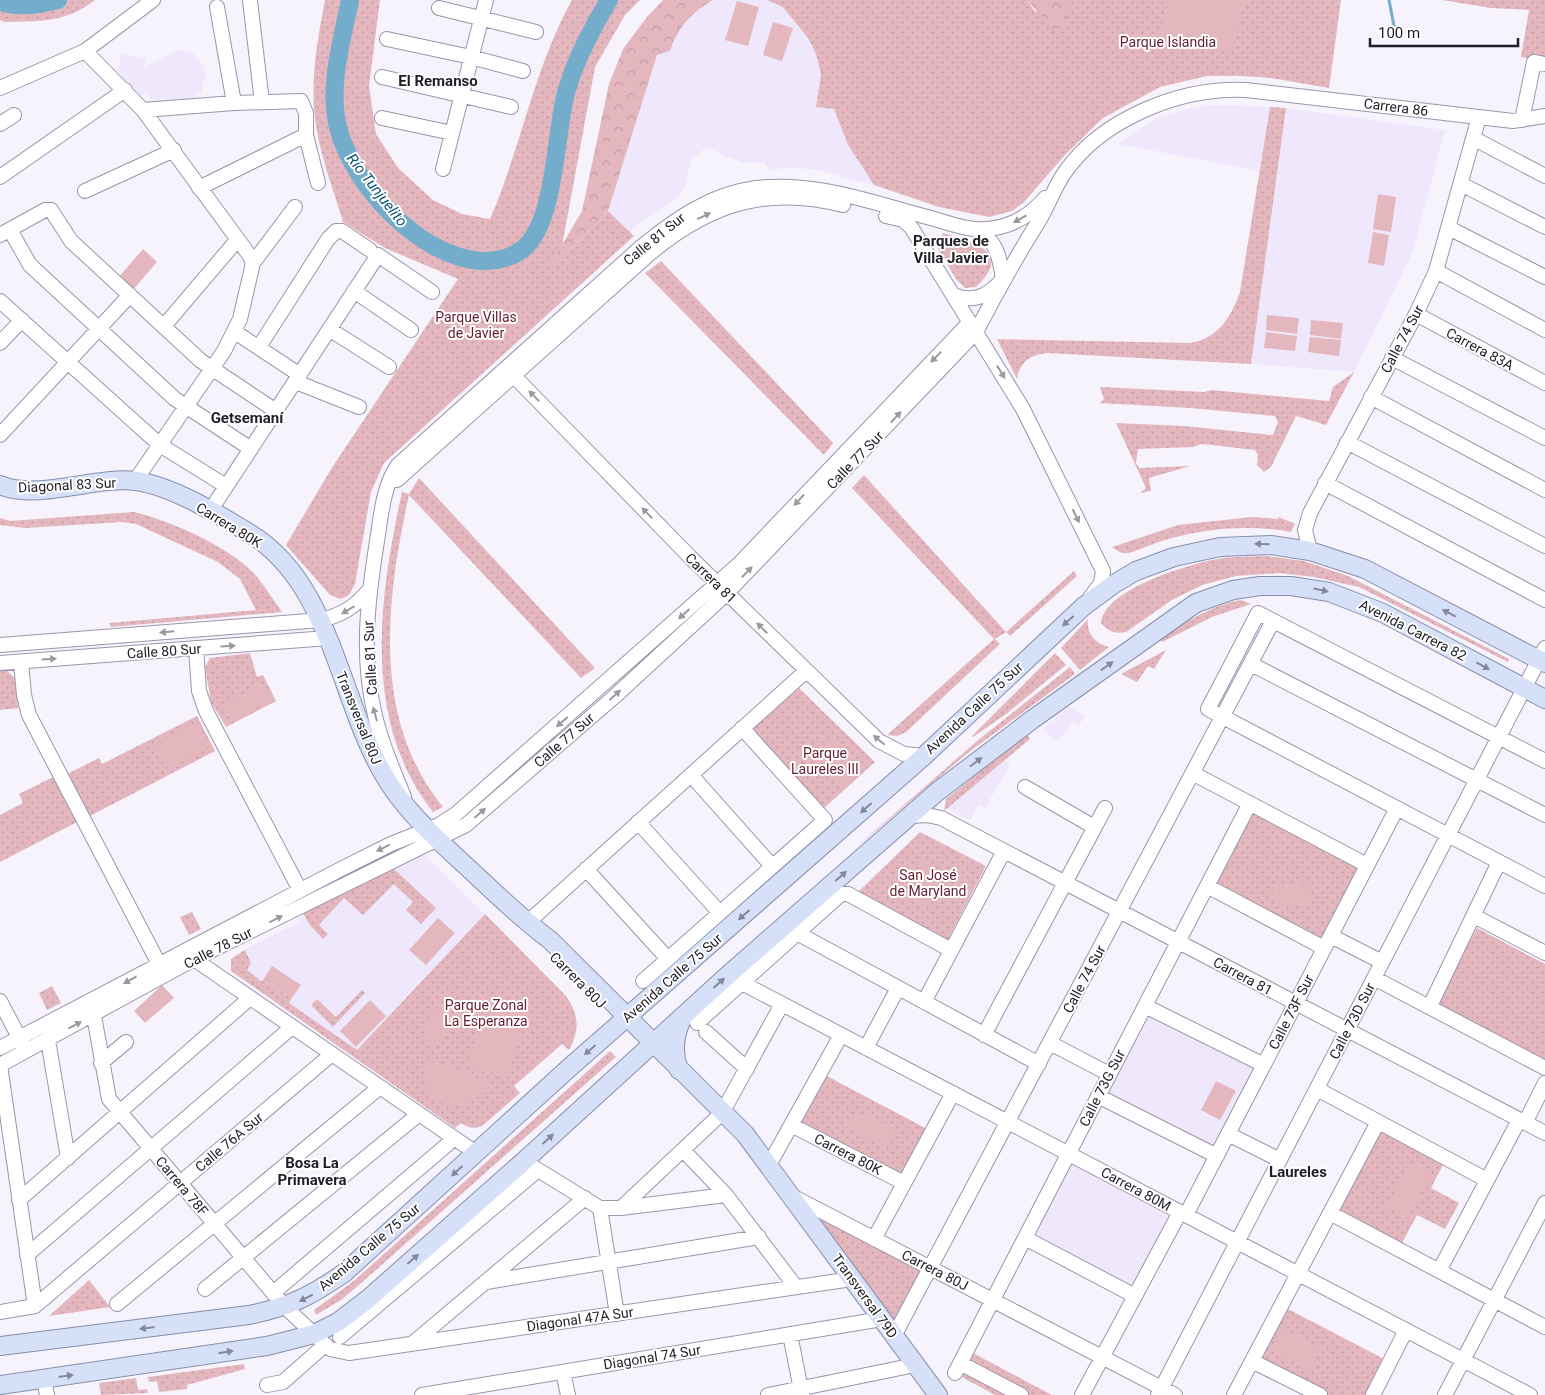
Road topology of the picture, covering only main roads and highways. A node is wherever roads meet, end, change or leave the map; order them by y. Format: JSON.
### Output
{"nodes":[{"id":1,"x":135,"y":481,"type":"joint"},
{"id":2,"x":0,"y":485,"type":"edge"},
{"id":3,"x":321,"y":620,"type":"joint"},
{"id":4,"x":1543,"y":657,"type":"edge"},
{"id":5,"x":1545,"y":699,"type":"edge"},
{"id":6,"x":409,"y":810,"type":"joint"},
{"id":7,"x":527,"y":923,"type":"junction"},
{"id":8,"x":603,"y":995,"type":"junction"},
{"id":9,"x":649,"y":999,"type":"junction"},
{"id":10,"x":624,"y":1020,"type":"junction"},
{"id":11,"x":695,"y":1024,"type":"junction"},
{"id":12,"x":650,"y":1046,"type":"junction"},
{"id":13,"x":679,"y":1070,"type":"junction"},
{"id":14,"x":722,"y":1113,"type":"junction"},
{"id":15,"x":792,"y":1196,"type":"joint"},
{"id":16,"x":0,"y":1346,"type":"edge"},
{"id":17,"x":0,"y":1385,"type":"edge"},
{"id":18,"x":45,"y":1387,"type":"edge"},
{"id":19,"x":938,"y":1395,"type":"edge"}],
"edges":[{"from":1,"to":2,"type":"main road","name":"Diagonal 83 Sur"},
{"from":1,"to":3,"type":"main road","name":"Carrera 80K"},
{"from":3,"to":6,"type":"main road","name":"Transversal 80J"},
{"from":4,"to":9,"type":"main road","name":"Avenida Calle 75 Sur","one_way":true},
{"from":11,"to":5,"type":"main road","name":"Avenida Carrera 82","one_way":true},
{"from":6,"to":7,"type":"main road","name":"Carrera 80J"},
{"from":7,"to":8,"type":"main road","name":"Carrera 80J"},
{"from":7,"to":10,"type":"main road","name":"Carrera 80J"},
{"from":8,"to":9,"type":"main road"},
{"from":8,"to":10,"type":"main road","name":"Carrera 80J"},
{"from":9,"to":10,"type":"main road","name":"Avenida Calle 75 Sur"},
{"from":10,"to":12,"type":"main road","name":"Carrera 80J"},
{"from":10,"to":16,"type":"main road","name":"Avenida Calle 75 Sur","one_way":true},
{"from":11,"to":12,"type":"main road"},
{"from":11,"to":13,"type":"main road"},
{"from":12,"to":13,"type":"main road","name":"Carrera 80J"},
{"from":12,"to":14,"type":"main road","name":"Carrera 80J"},
{"from":18,"to":12,"type":"main road","one_way":true},
{"from":13,"to":14,"type":"main road","name":"Carrera 80J"},
{"from":14,"to":15,"type":"main road","name":"Carrera 80J"},
{"from":15,"to":19,"type":"main road","name":"Transversal 79D"},
{"from":17,"to":18,"type":"main road"}]}
